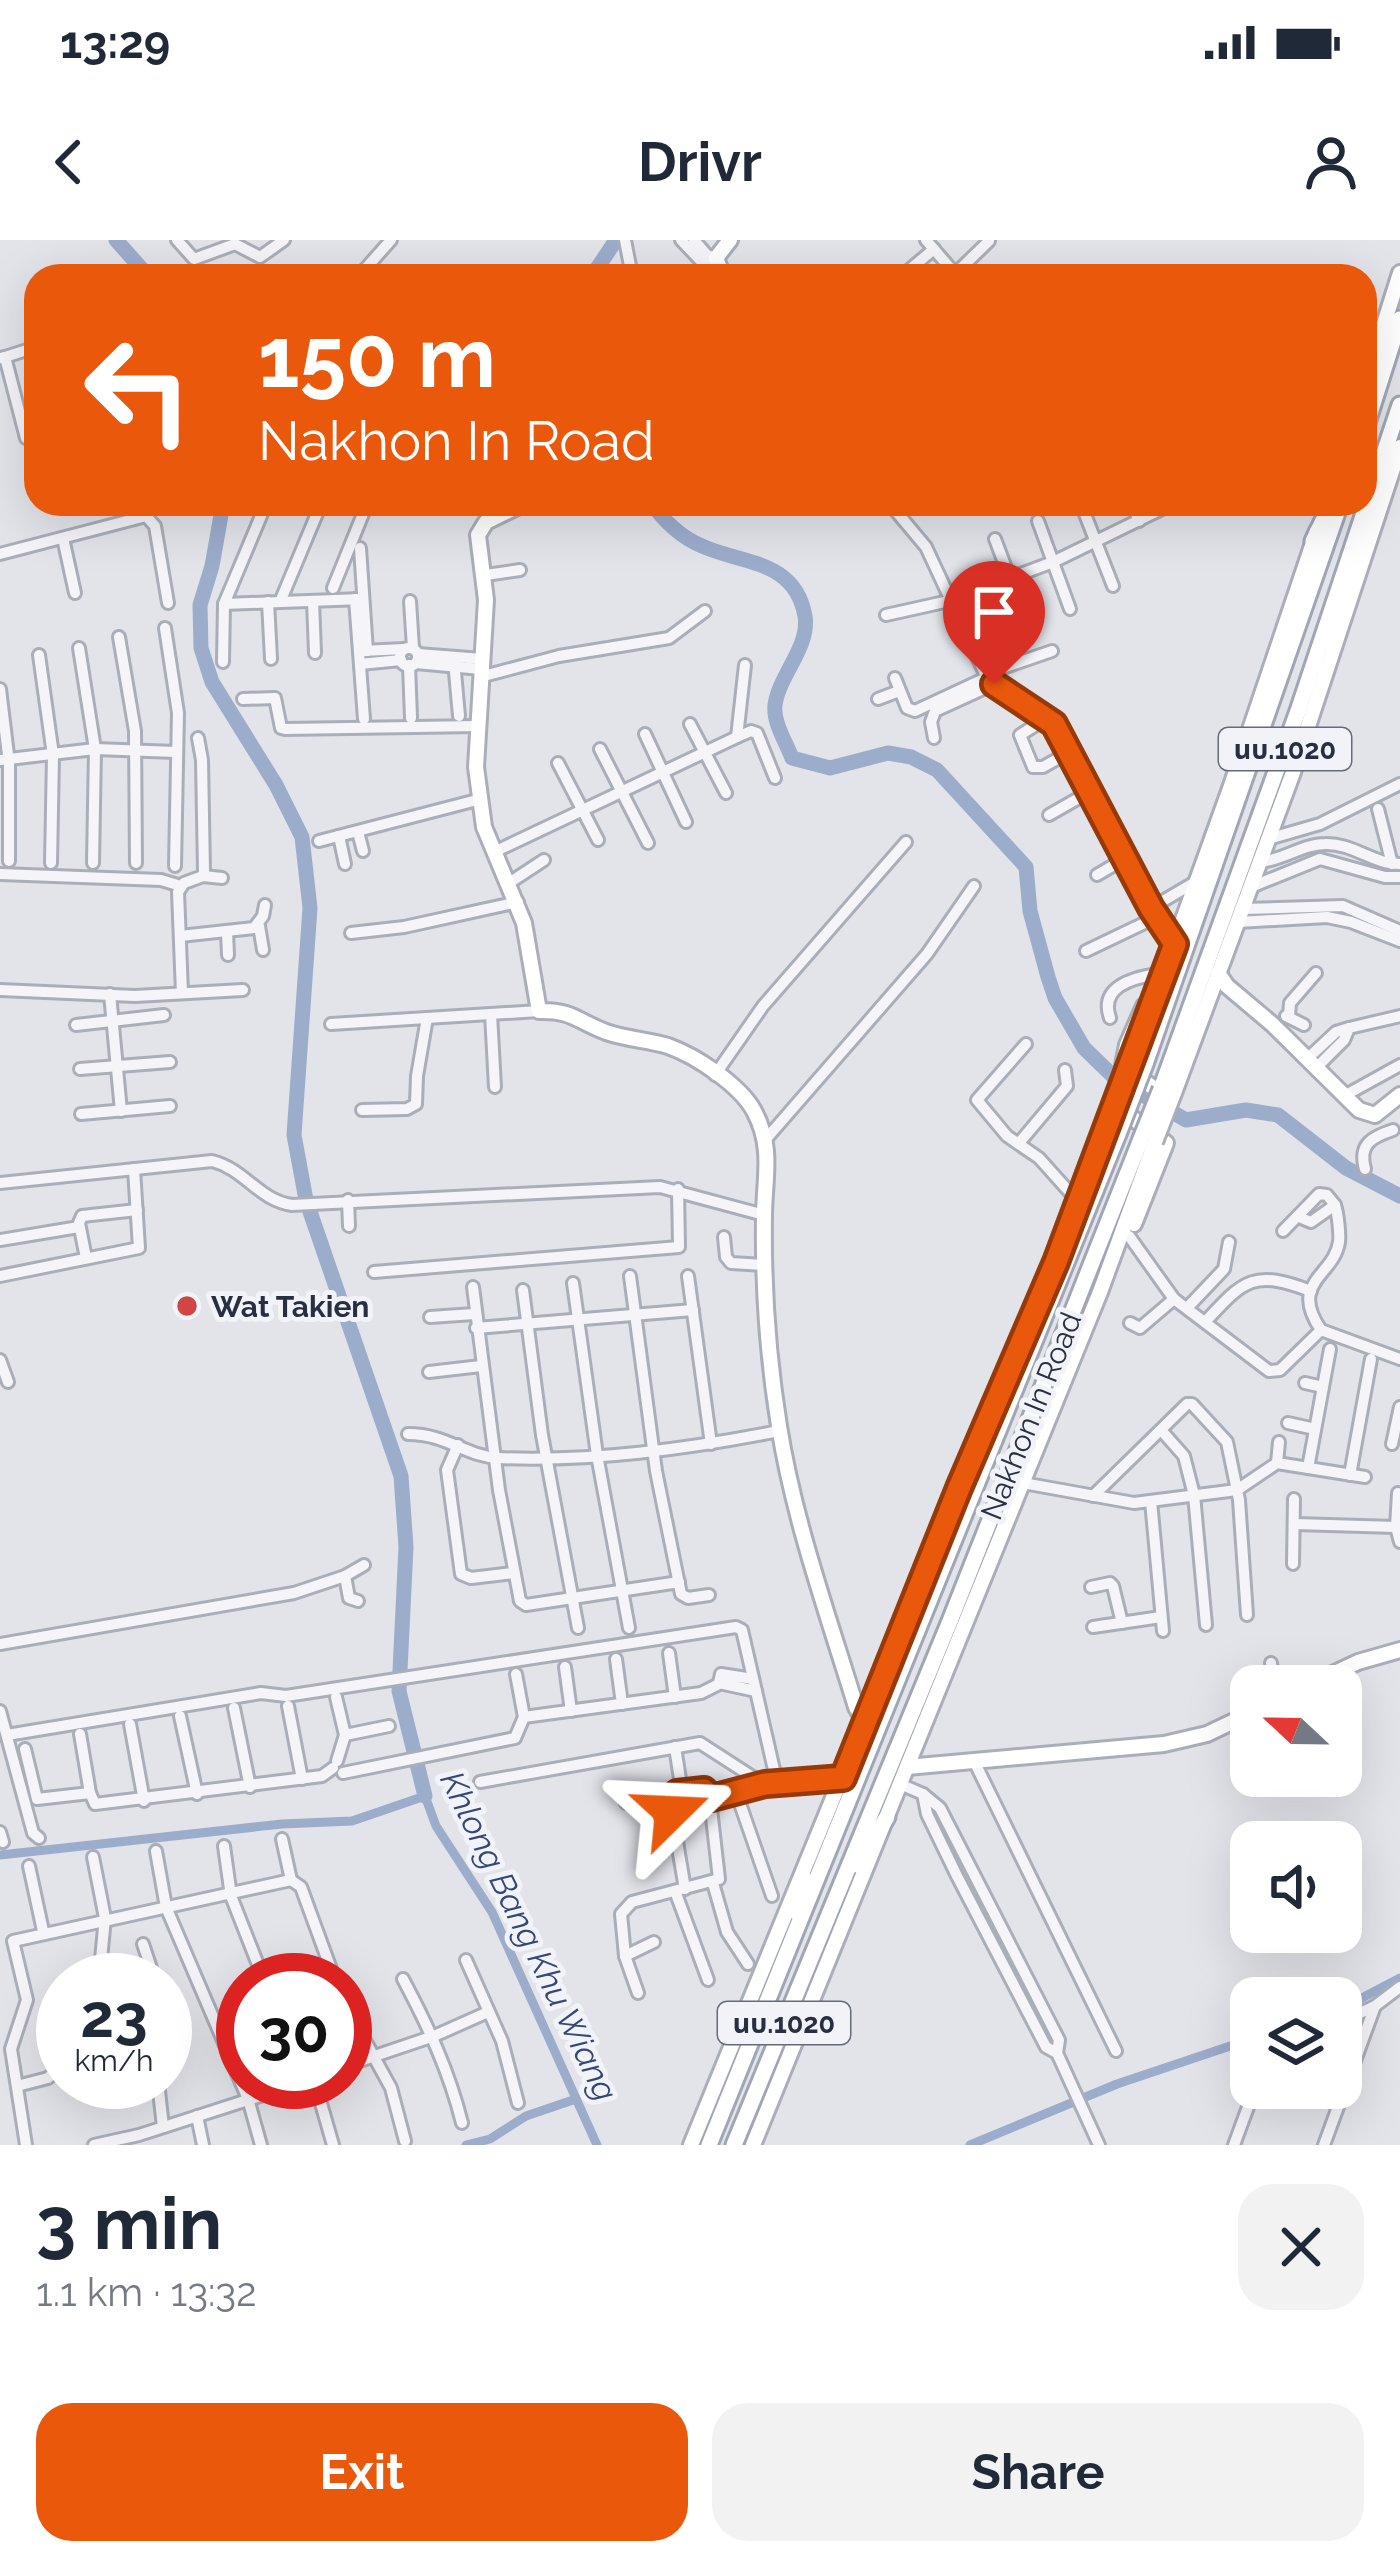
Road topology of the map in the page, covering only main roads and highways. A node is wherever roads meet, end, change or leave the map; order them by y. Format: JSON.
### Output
{"nodes":[{"id":1,"x":1400,"y":273,"type":"edge"},
{"id":2,"x":1400,"y":319,"type":"edge"},
{"id":3,"x":1377,"y":347,"type":"edge"},
{"id":4,"x":1377,"y":391,"type":"edge"},
{"id":5,"x":1400,"y":405,"type":"edge"},
{"id":6,"x":1400,"y":447,"type":"edge"},
{"id":7,"x":1377,"y":474,"type":"edge"},
{"id":8,"x":1377,"y":515,"type":"edge"},
{"id":9,"x":497,"y":516,"type":"edge"},
{"id":10,"x":1323,"y":516,"type":"edge"},
{"id":11,"x":1336,"y":516,"type":"edge"},
{"id":12,"x":1363,"y":516,"type":"edge"},
{"id":13,"x":1377,"y":516,"type":"edge"},
{"id":14,"x":1313,"y":541,"type":"joint"},
{"id":15,"x":1174,"y":946,"type":"junction"},
{"id":16,"x":1216,"y":980,"type":"junction"},
{"id":17,"x":1139,"y":1061,"type":"junction"},
{"id":18,"x":1168,"y":1091,"type":"junction"},
{"id":19,"x":1400,"y":1095,"type":"edge"},
{"id":20,"x":1112,"y":1131,"type":"junction"},
{"id":21,"x":1148,"y":1141,"type":"junction"},
{"id":22,"x":1056,"y":1262,"type":"junction"},
{"id":23,"x":1100,"y":1292,"type":"junction"},
{"id":24,"x":1400,"y":1650,"type":"edge"},
{"id":25,"x":1352,"y":1665,"type":"edge"},
{"id":26,"x":865,"y":1723,"type":"junction"},
{"id":27,"x":1230,"y":1723,"type":"edge"},
{"id":28,"x":907,"y":1767,"type":"junction"},
{"id":29,"x":887,"y":1817,"type":"junction"},
{"id":30,"x":803,"y":1877,"type":"junction"},
{"id":31,"x":834,"y":1900,"type":"junction"},
{"id":32,"x":786,"y":1956,"type":"junction"},
{"id":33,"x":691,"y":2145,"type":"edge"},
{"id":34,"x":709,"y":2145,"type":"edge"},
{"id":35,"x":734,"y":2145,"type":"edge"},
{"id":36,"x":753,"y":2145,"type":"edge"}],
"edges":[{"from":1,"to":3,"type":"main road"},
{"from":2,"to":4,"type":"main road"},
{"from":5,"to":7,"type":"main road","name":"Nakhon In Road","number":"นบ.1020"},
{"from":6,"to":8,"type":"main road","name":"Nakhon In Road","number":"นบ.1020"},
{"from":9,"to":26,"type":"main road"},
{"from":10,"to":14,"type":"main road"},
{"from":11,"to":17,"type":"main road","name":"Nakhon In Road","number":"นบ.1020"},
{"from":12,"to":18,"type":"main road","name":"Nakhon In Road","number":"นบ.1020"},
{"from":13,"to":16,"type":"main road","name":"Nakhon In Road","number":"นบ.1020"},
{"from":14,"to":15,"type":"main road","name":"Nakhon In Road","number":"นบ.1020"},
{"from":15,"to":16,"type":"main road"},
{"from":15,"to":17,"type":"main road","name":"Nakhon In Road","number":"นบ.1020"},
{"from":16,"to":18,"type":"main road","name":"Nakhon In Road","number":"นบ.1020"},
{"from":16,"to":19,"type":"main road"},
{"from":17,"to":20,"type":"main road","name":"Nakhon In Road","number":"นบ.1020","bridge":true},
{"from":18,"to":21,"type":"main road","name":"Nakhon In Road","number":"นบ.1020","bridge":true},
{"from":20,"to":22,"type":"main road","name":"Nakhon In Road","number":"นบ.1020"},
{"from":20,"to":32,"type":"main road","name":"Nakhon In Road","number":"นบ.1020"},
{"from":21,"to":23,"type":"main road","name":"Nakhon In Road","number":"นบ.1020"},
{"from":21,"to":31,"type":"main road","name":"Nakhon In Road","number":"นบ.1020"},
{"from":22,"to":23,"type":"main road"},
{"from":22,"to":26,"type":"main road","name":"Nakhon In Road","number":"นบ.1020"},
{"from":23,"to":28,"type":"main road","name":"Nakhon In Road","number":"นบ.1020"},
{"from":24,"to":25,"type":"main road"},
{"from":26,"to":30,"type":"main road","name":"Nakhon In Road","number":"นบ.1020"},
{"from":27,"to":28,"type":"main road"},
{"from":28,"to":29,"type":"main road","name":"Nakhon In Road","number":"นบ.1020"},
{"from":29,"to":31,"type":"main road"},
{"from":29,"to":36,"type":"main road","name":"Nakhon In Road","number":"นบ.1020"},
{"from":30,"to":32,"type":"main road"},
{"from":30,"to":33,"type":"main road","name":"Nakhon In Road","number":"นบ.1020"},
{"from":31,"to":35,"type":"main road","name":"Nakhon In Road","number":"นบ.1020"},
{"from":32,"to":34,"type":"main road","name":"Nakhon In Road","number":"นบ.1020"}]}
